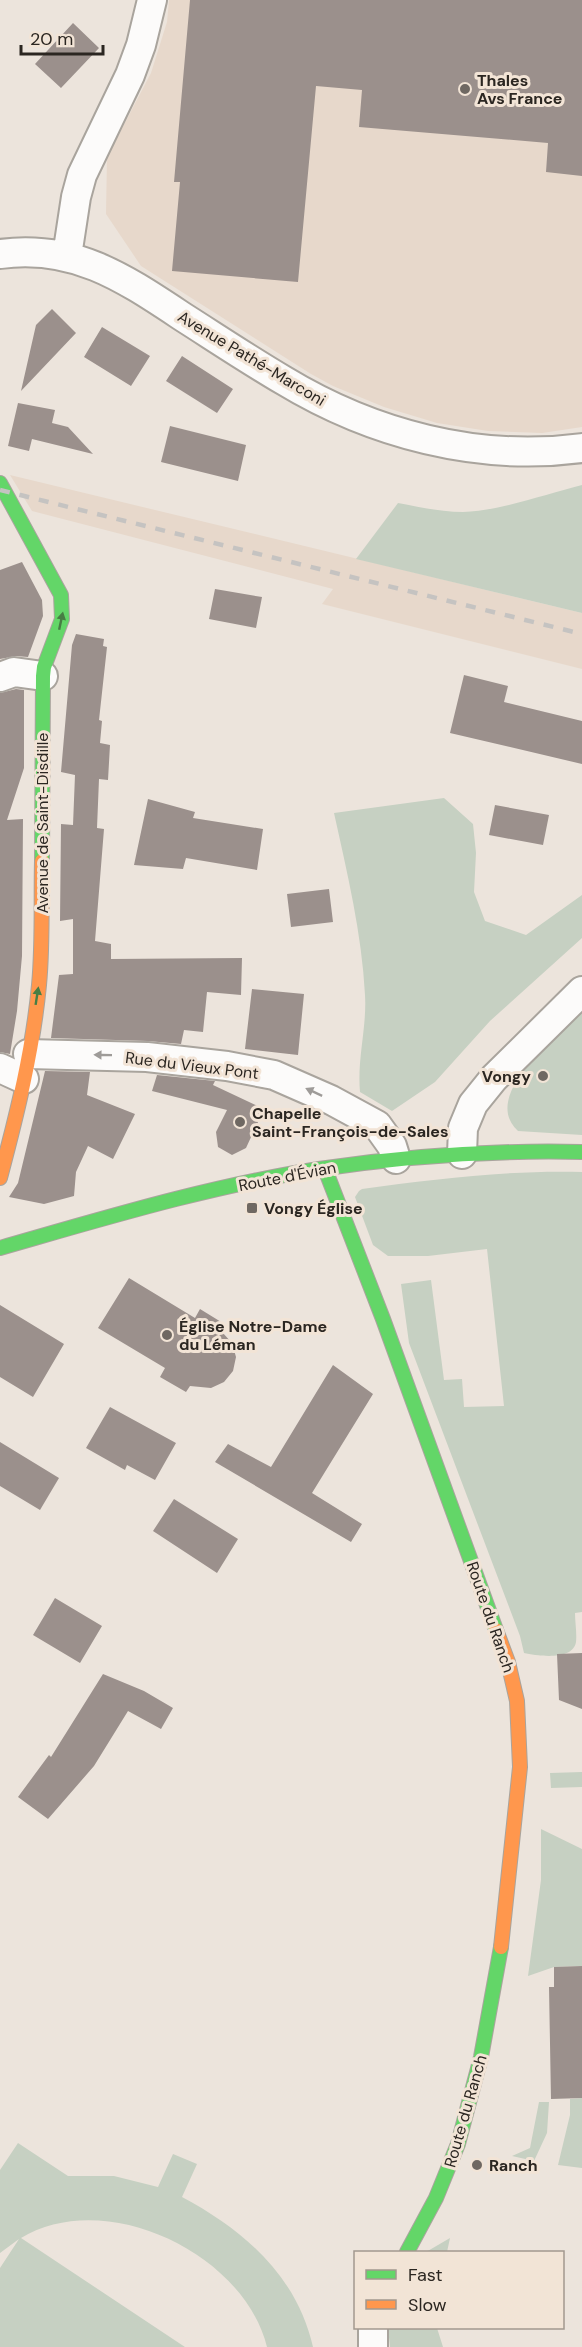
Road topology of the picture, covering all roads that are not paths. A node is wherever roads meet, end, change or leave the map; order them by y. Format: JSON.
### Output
{"nodes":[{"id":1,"x":152,"y":0,"type":"edge"},
{"id":2,"x":0,"y":255,"type":"edge"},
{"id":3,"x":67,"y":256,"type":"junction"},
{"id":4,"x":582,"y":448,"type":"edge"},
{"id":5,"x":0,"y":483,"type":"edge"},
{"id":6,"x":43,"y":676,"type":"junction"},
{"id":7,"x":0,"y":677,"type":"edge"},
{"id":8,"x":582,"y":991,"type":"edge"},
{"id":9,"x":14,"y":1083,"type":"edge"},
{"id":10,"x":582,"y":1152,"type":"edge"},
{"id":11,"x":462,"y":1155,"type":"junction"},
{"id":12,"x":396,"y":1159,"type":"junction"},
{"id":13,"x":325,"y":1169,"type":"junction"},
{"id":14,"x":0,"y":1178,"type":"edge"},
{"id":15,"x":0,"y":1248,"type":"edge"},
{"id":16,"x":408,"y":2251,"type":"edge"},
{"id":17,"x":373,"y":2329,"type":"edge"},
{"id":18,"x":373,"y":2347,"type":"edge"}],
"edges":[{"from":1,"to":3,"type":"street"},
{"from":2,"to":3,"type":"street","name":"Avenue Pathé-Marconi"},
{"from":3,"to":4,"type":"street","name":"Avenue Pathé-Marconi"},
{"from":6,"to":5,"type":"street","name":"Avenue de Saint-Disdille","one_way":true},
{"from":6,"to":7,"type":"street"},
{"from":9,"to":6,"type":"street","name":"Avenue de Saint-Disdille","one_way":true},
{"from":8,"to":11,"type":"street"},
{"from":12,"to":9,"type":"street","name":"Rue du Vieux Pont","one_way":true},
{"from":9,"to":14,"type":"street","name":"Avenue de Saint-Disdille"},
{"from":10,"to":11,"type":"street","name":"Route d'Évian"},
{"from":11,"to":12,"type":"street","name":"Route d'Évian"},
{"from":12,"to":13,"type":"street","name":"Route d'Évian"},
{"from":13,"to":15,"type":"street","name":"Route d'Évian"},
{"from":13,"to":16,"type":"street","name":"Route du Ranch"},
{"from":17,"to":18,"type":"street"}]}
